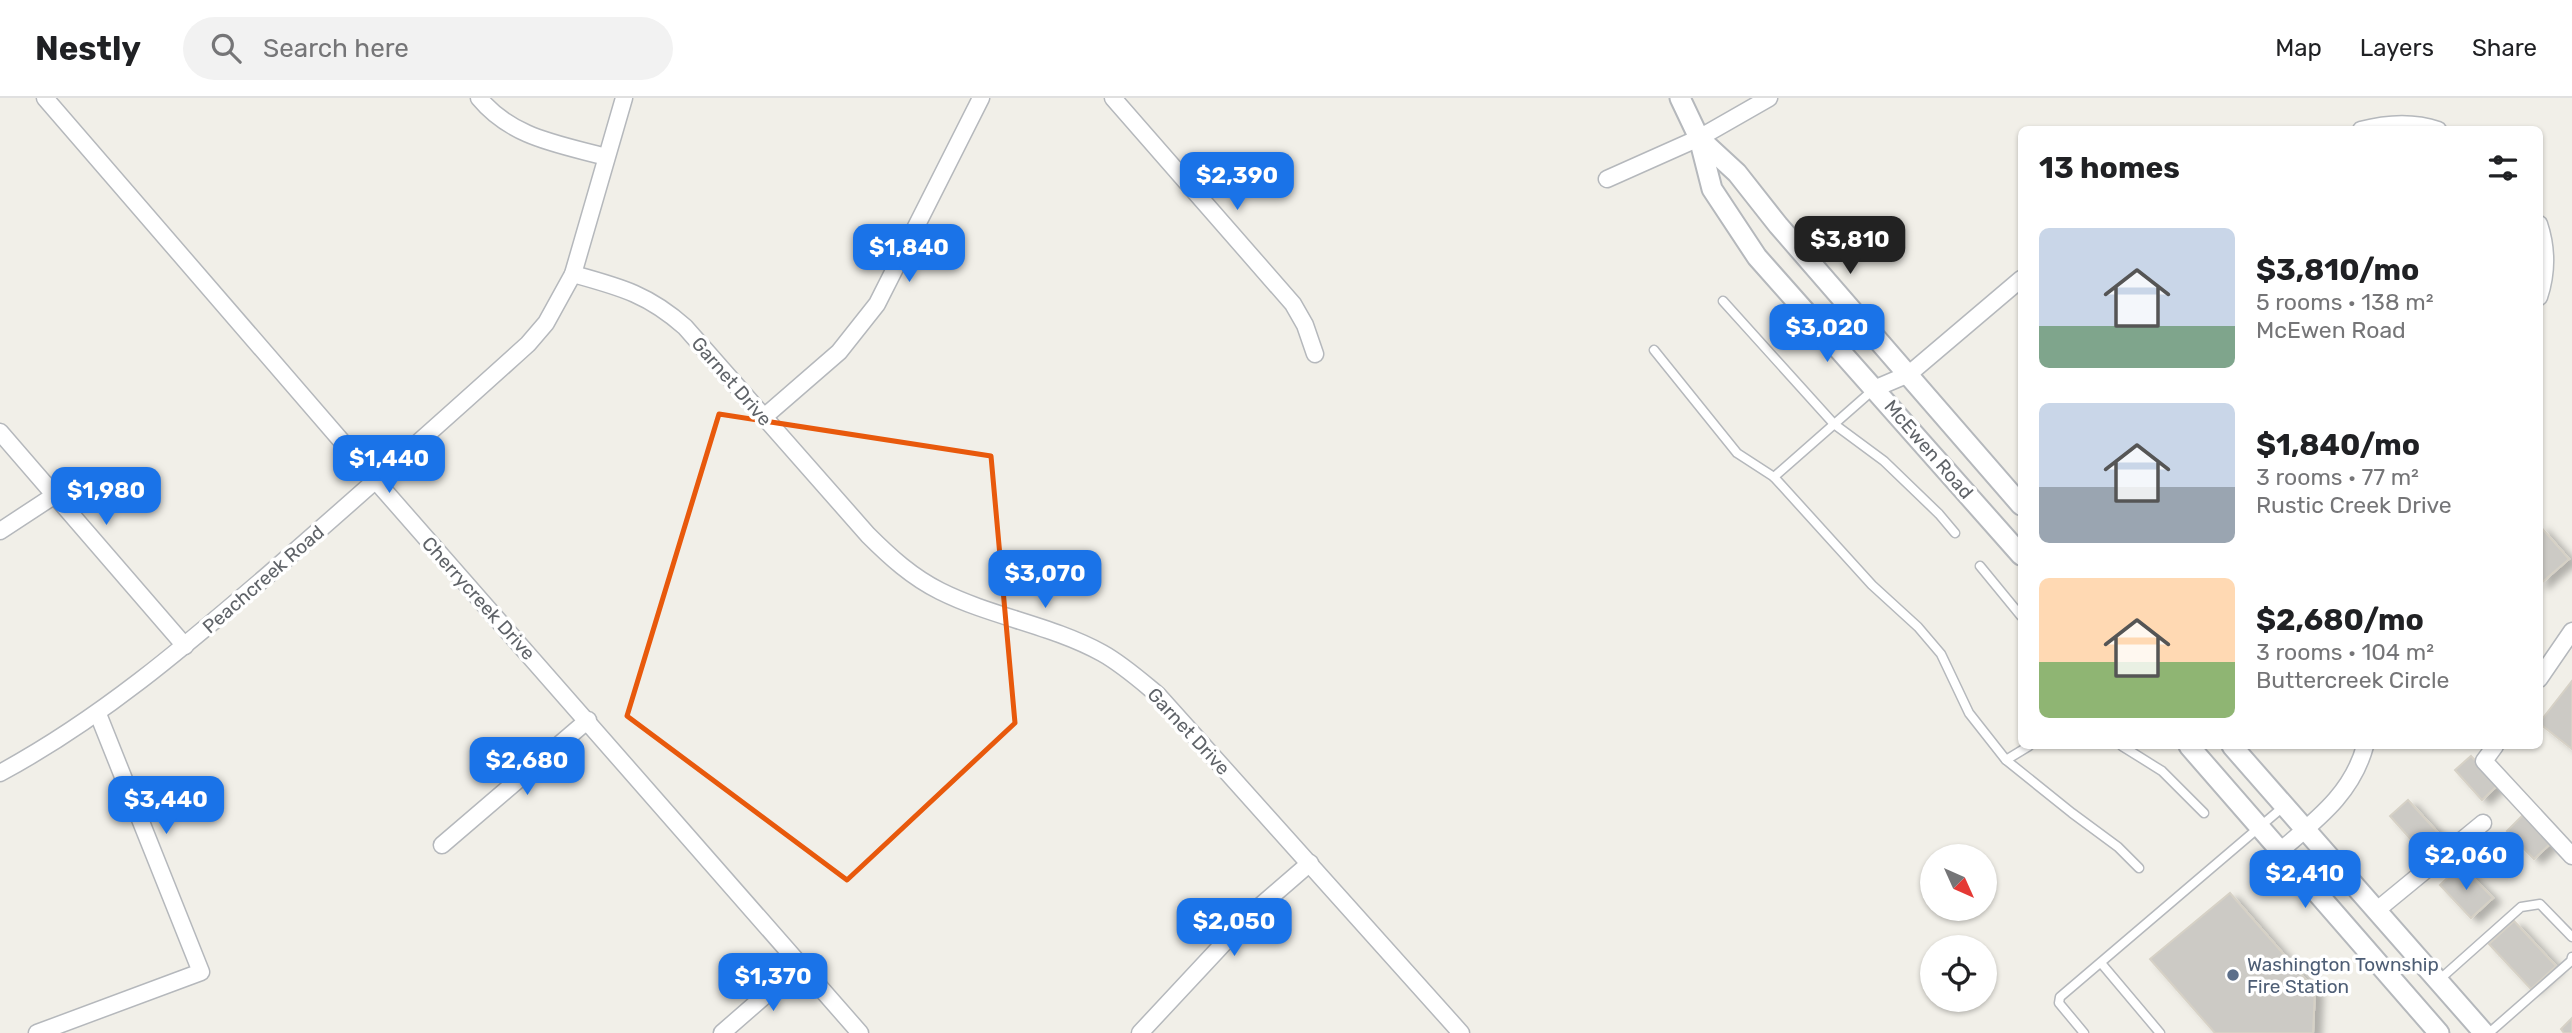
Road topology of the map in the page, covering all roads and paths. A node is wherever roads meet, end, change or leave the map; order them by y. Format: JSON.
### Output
{"nodes":[{"id":1,"x":45,"y":98,"type":"edge"},
{"id":2,"x":479,"y":98,"type":"edge"},
{"id":3,"x":624,"y":98,"type":"edge"},
{"id":4,"x":981,"y":98,"type":"edge"},
{"id":5,"x":1113,"y":98,"type":"edge"},
{"id":6,"x":1680,"y":98,"type":"edge"},
{"id":7,"x":1769,"y":98,"type":"edge"},
{"id":8,"x":2378,"y":126,"type":"edge"},
{"id":9,"x":2419,"y":126,"type":"edge"},
{"id":10,"x":1699,"y":138,"type":"junction"},
{"id":11,"x":606,"y":157,"type":"junction"},
{"id":12,"x":1607,"y":179,"type":"dead end"},
{"id":13,"x":2543,"y":243,"type":"edge"},
{"id":14,"x":573,"y":274,"type":"junction"},
{"id":15,"x":2018,"y":282,"type":"edge"},
{"id":16,"x":2543,"y":285,"type":"edge"},
{"id":17,"x":1723,"y":301,"type":"dead end"},
{"id":18,"x":1654,"y":350,"type":"dead end"},
{"id":19,"x":1315,"y":354,"type":"dead end"},
{"id":20,"x":1909,"y":374,"type":"junction"},
{"id":21,"x":1875,"y":388,"type":"junction"},
{"id":22,"x":764,"y":417,"type":"junction"},
{"id":23,"x":1834,"y":424,"type":"junction"},
{"id":24,"x":0,"y":432,"type":"edge"},
{"id":25,"x":1774,"y":477,"type":"junction"},
{"id":26,"x":376,"y":481,"type":"junction"},
{"id":27,"x":55,"y":495,"type":"junction"},
{"id":28,"x":2018,"y":501,"type":"edge"},
{"id":29,"x":0,"y":531,"type":"edge"},
{"id":30,"x":1955,"y":533,"type":"dead end"},
{"id":31,"x":2018,"y":552,"type":"edge"},
{"id":32,"x":1980,"y":566,"type":"dead end"},
{"id":33,"x":2018,"y":612,"type":"edge"},
{"id":34,"x":2572,"y":631,"type":"edge"},
{"id":35,"x":185,"y":646,"type":"junction"},
{"id":36,"x":2543,"y":673,"type":"edge"},
{"id":37,"x":97,"y":714,"type":"junction"},
{"id":38,"x":588,"y":720,"type":"junction"},
{"id":39,"x":2024,"y":749,"type":"edge"},
{"id":40,"x":2127,"y":749,"type":"edge"},
{"id":41,"x":2192,"y":749,"type":"edge"},
{"id":42,"x":2235,"y":749,"type":"edge"},
{"id":43,"x":2364,"y":749,"type":"edge"},
{"id":44,"x":2492,"y":749,"type":"edge"},
{"id":45,"x":2006,"y":760,"type":"junction"},
{"id":46,"x":0,"y":772,"type":"edge"},
{"id":47,"x":2285,"y":805,"type":"junction"},
{"id":48,"x":2204,"y":813,"type":"dead end"},
{"id":49,"x":2483,"y":823,"type":"dead end"},
{"id":50,"x":2259,"y":827,"type":"junction"},
{"id":51,"x":2306,"y":829,"type":"junction"},
{"id":52,"x":442,"y":845,"type":"dead end"},
{"id":53,"x":2280,"y":851,"type":"junction"},
{"id":54,"x":2572,"y":856,"type":"edge"},
{"id":55,"x":1310,"y":863,"type":"junction"},
{"id":56,"x":2138,"y":868,"type":"dead end"},
{"id":57,"x":2377,"y":910,"type":"junction"},
{"id":58,"x":2572,"y":937,"type":"edge"},
{"id":59,"x":2572,"y":957,"type":"edge"},
{"id":60,"x":2101,"y":963,"type":"junction"},
{"id":61,"x":801,"y":964,"type":"junction"},
{"id":62,"x":2439,"y":980,"type":"junction"},
{"id":63,"x":37,"y":1033,"type":"edge"},
{"id":64,"x":722,"y":1033,"type":"edge"},
{"id":65,"x":860,"y":1033,"type":"edge"},
{"id":66,"x":1140,"y":1033,"type":"edge"},
{"id":67,"x":1461,"y":1033,"type":"edge"},
{"id":68,"x":2084,"y":1033,"type":"edge"},
{"id":69,"x":2160,"y":1033,"type":"edge"},
{"id":70,"x":2439,"y":1033,"type":"edge"},
{"id":71,"x":2487,"y":1033,"type":"edge"}],
"edges":[{"from":1,"to":26,"type":"street","name":"Cherrycreek Drive"},
{"from":2,"to":11,"type":"street"},
{"from":3,"to":11,"type":"street","name":"Peachcreek Road"},
{"from":4,"to":22,"type":"street"},
{"from":5,"to":19,"type":"street"},
{"from":6,"to":10,"type":"street","name":"McEwen Road"},
{"from":7,"to":10,"type":"street"},
{"from":8,"to":9,"type":"street"},
{"from":10,"to":12,"type":"street"},
{"from":10,"to":20,"type":"street","name":"McEwen Road"},
{"from":10,"to":21,"type":"street","name":"McEwen Road"},
{"from":11,"to":14,"type":"street","name":"Peachcreek Road"},
{"from":13,"to":16,"type":"street"},
{"from":14,"to":22,"type":"street","name":"Garnet Drive"},
{"from":14,"to":26,"type":"street","name":"Peachcreek Road"},
{"from":15,"to":20,"type":"street"},
{"from":17,"to":23,"type":"lane"},
{"from":18,"to":25,"type":"lane"},
{"from":20,"to":21,"type":"street"},
{"from":20,"to":28,"type":"street","name":"McEwen Road"},
{"from":21,"to":23,"type":"lane"},
{"from":21,"to":31,"type":"street","name":"McEwen Road"},
{"from":22,"to":55,"type":"street","name":"Garnet Drive"},
{"from":23,"to":25,"type":"lane"},
{"from":23,"to":30,"type":"lane"},
{"from":24,"to":27,"type":"street"},
{"from":25,"to":45,"type":"lane"},
{"from":26,"to":35,"type":"street","name":"Peachcreek Road"},
{"from":26,"to":38,"type":"street","name":"Cherrycreek Drive"},
{"from":27,"to":29,"type":"street"},
{"from":27,"to":35,"type":"street"},
{"from":32,"to":33,"type":"lane"},
{"from":34,"to":36,"type":"street"},
{"from":35,"to":37,"type":"street","name":"Peachcreek Road"},
{"from":37,"to":46,"type":"street","name":"Peachcreek Road"},
{"from":37,"to":63,"type":"street"},
{"from":38,"to":52,"type":"street"},
{"from":38,"to":61,"type":"street","name":"Cherrycreek Drive"},
{"from":39,"to":45,"type":"lane"},
{"from":40,"to":48,"type":"lane"},
{"from":41,"to":50,"type":"street"},
{"from":42,"to":47,"type":"street"},
{"from":43,"to":51,"type":"street"},
{"from":44,"to":54,"type":"street"},
{"from":45,"to":56,"type":"lane"},
{"from":47,"to":50,"type":"lane"},
{"from":47,"to":51,"type":"street"},
{"from":49,"to":57,"type":"street"},
{"from":50,"to":53,"type":"street"},
{"from":50,"to":60,"type":"lane"},
{"from":51,"to":53,"type":"street"},
{"from":51,"to":57,"type":"street"},
{"from":53,"to":70,"type":"street"},
{"from":55,"to":66,"type":"street"},
{"from":55,"to":67,"type":"street","name":"Garnet Drive"},
{"from":57,"to":62,"type":"street"},
{"from":58,"to":62,"type":"lane"},
{"from":59,"to":71,"type":"lane"},
{"from":60,"to":68,"type":"lane"},
{"from":60,"to":69,"type":"lane"},
{"from":61,"to":64,"type":"street"},
{"from":61,"to":65,"type":"street","name":"Cherrycreek Drive"},
{"from":62,"to":71,"type":"street"}]}
